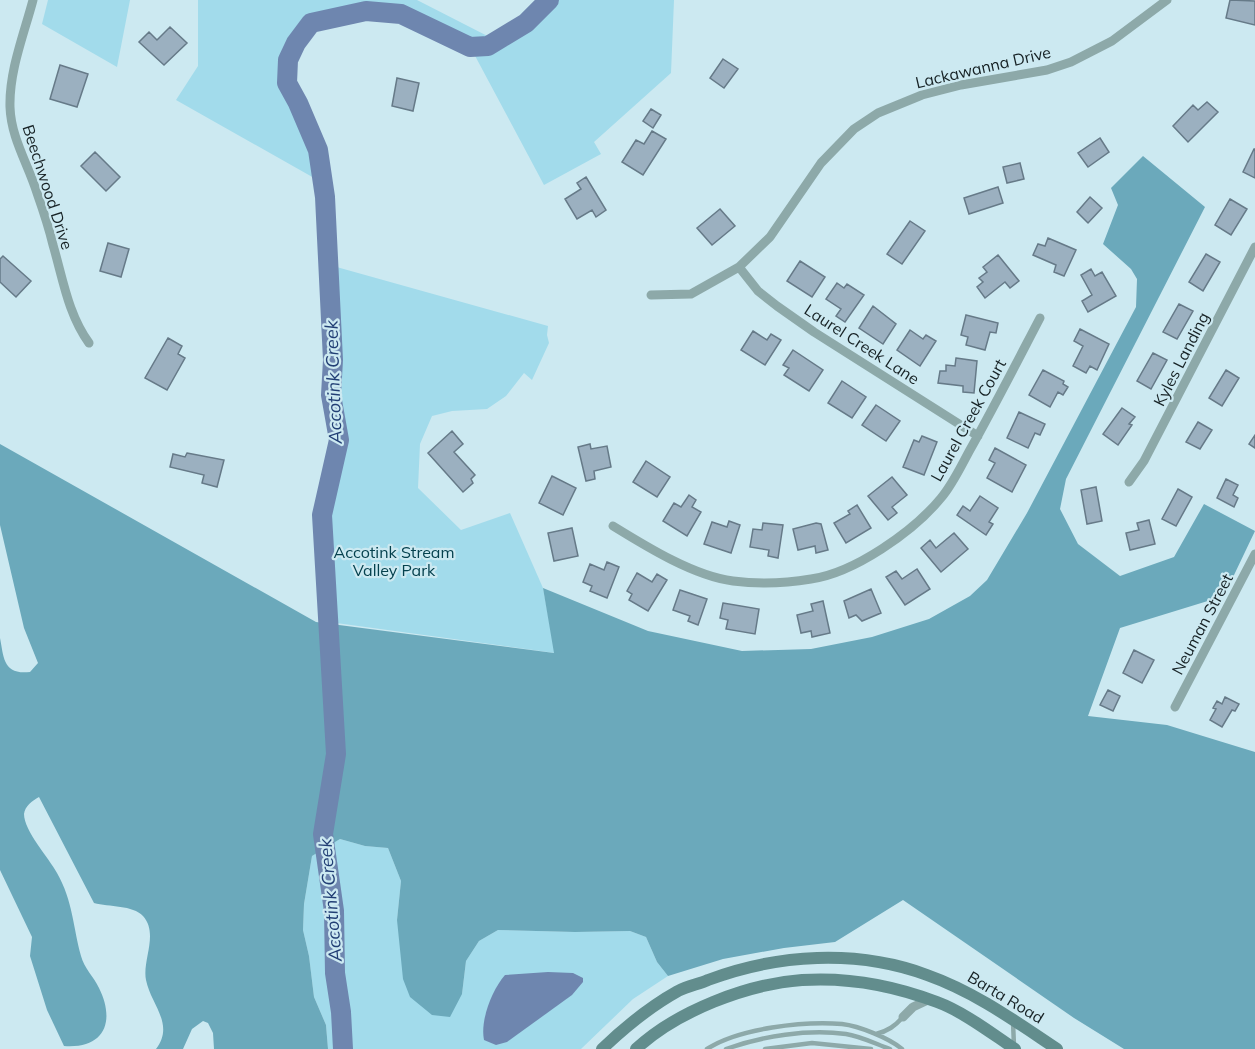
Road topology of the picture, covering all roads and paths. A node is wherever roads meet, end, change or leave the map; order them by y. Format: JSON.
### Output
{"nodes":[{"id":1,"x":32,"y":0,"type":"edge"},
{"id":2,"x":1167,"y":0,"type":"edge"},
{"id":3,"x":1255,"y":248,"type":"edge"},
{"id":4,"x":739,"y":267,"type":"junction"},
{"id":5,"x":651,"y":295,"type":"dead end"},
{"id":6,"x":1040,"y":318,"type":"dead end"},
{"id":7,"x":88,"y":343,"type":"dead end"},
{"id":8,"x":978,"y":436,"type":"junction"},
{"id":9,"x":1129,"y":482,"type":"dead end"},
{"id":10,"x":613,"y":526,"type":"dead end"},
{"id":11,"x":1255,"y":554,"type":"edge"},
{"id":12,"x":1175,"y":707,"type":"dead end"},
{"id":13,"x":930,"y":999,"type":"junction"},
{"id":14,"x":903,"y":1017,"type":"joint"},
{"id":15,"x":1013,"y":1019,"type":"junction"},
{"id":16,"x":876,"y":1034,"type":"junction"},
{"id":17,"x":602,"y":1049,"type":"edge"},
{"id":18,"x":636,"y":1049,"type":"edge"},
{"id":19,"x":707,"y":1049,"type":"edge"},
{"id":20,"x":726,"y":1049,"type":"edge"},
{"id":21,"x":765,"y":1049,"type":"edge"},
{"id":22,"x":871,"y":1049,"type":"edge"},
{"id":23,"x":890,"y":1049,"type":"edge"},
{"id":24,"x":902,"y":1049,"type":"edge"},
{"id":25,"x":1014,"y":1049,"type":"edge"},
{"id":26,"x":1058,"y":1049,"type":"edge"}],
"edges":[{"from":1,"to":7,"type":"street","name":"Beechwood Drive"},
{"from":2,"to":4,"type":"street","name":"Lackawanna Drive"},
{"from":3,"to":9,"type":"street","name":"Kyles Landing"},
{"from":4,"to":5,"type":"street","name":"Lackawanna Drive"},
{"from":4,"to":8,"type":"street","name":"Laurel Creek Lane"},
{"from":6,"to":8,"type":"street","name":"Laurel Creek Court"},
{"from":8,"to":10,"type":"street","name":"Laurel Creek Court"},
{"from":11,"to":12,"type":"street","name":"Neuman Street"},
{"from":13,"to":14,"type":"street"},
{"from":13,"to":18,"type":"street"},
{"from":13,"to":25,"type":"street"},
{"from":14,"to":16,"type":"lane"},
{"from":15,"to":17,"type":"street","name":"Barta Road"},
{"from":15,"to":25,"type":"lane"},
{"from":15,"to":26,"type":"street","name":"Barta Road"},
{"from":16,"to":19,"type":"lane"},
{"from":16,"to":24,"type":"lane"},
{"from":20,"to":23,"type":"lane"},
{"from":21,"to":22,"type":"lane"}]}
